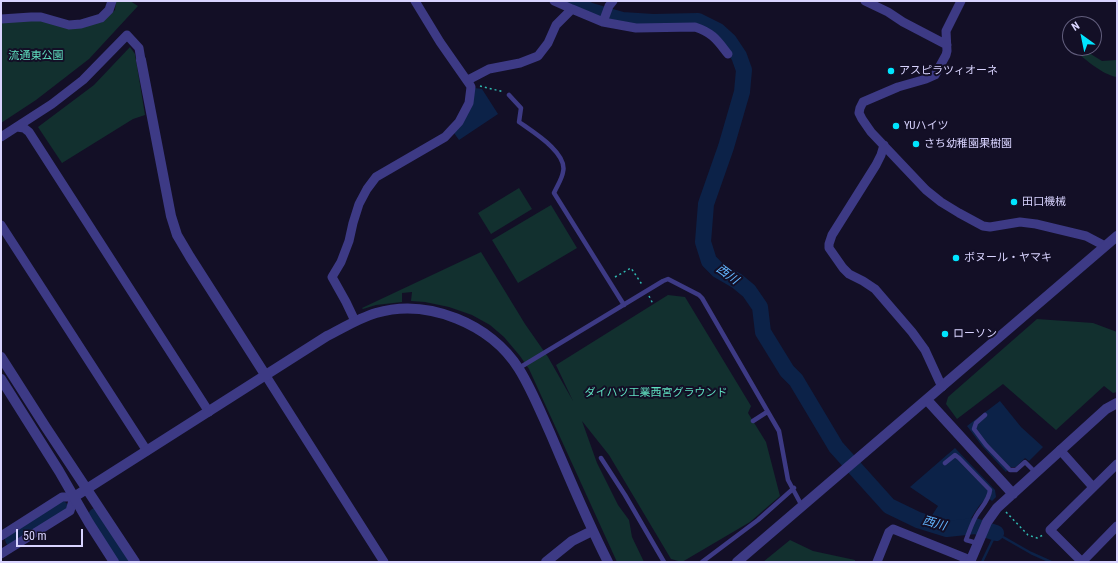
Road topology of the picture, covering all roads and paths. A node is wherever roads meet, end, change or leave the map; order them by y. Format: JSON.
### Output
{"nodes":[{"id":1,"x":112,"y":1,"type":"edge"},
{"id":2,"x":416,"y":1,"type":"edge"},
{"id":3,"x":554,"y":1,"type":"edge"},
{"id":4,"x":865,"y":1,"type":"edge"},
{"id":5,"x":961,"y":1,"type":"edge"},
{"id":6,"x":611,"y":3,"type":"edge"},
{"id":7,"x":572,"y":9,"type":"junction"},
{"id":8,"x":1,"y":19,"type":"edge"},
{"id":9,"x":603,"y":22,"type":"junction"},
{"id":10,"x":947,"y":45,"type":"junction"},
{"id":11,"x":728,"y":54,"type":"dead end"},
{"id":12,"x":141,"y":60,"type":"joint"},
{"id":13,"x":471,"y":83,"type":"junction"},
{"id":14,"x":500,"y":90,"type":"dead end"},
{"id":15,"x":509,"y":96,"type":"dead end"},
{"id":16,"x":17,"y":127,"type":"junction"},
{"id":17,"x":1,"y":137,"type":"edge"},
{"id":18,"x":884,"y":145,"type":"junction"},
{"id":19,"x":1,"y":225,"type":"edge"},
{"id":20,"x":1117,"y":236,"type":"edge"},
{"id":21,"x":1105,"y":246,"type":"junction"},
{"id":22,"x":608,"y":281,"type":"junction"},
{"id":23,"x":646,"y":291,"type":"junction"},
{"id":24,"x":653,"y":304,"type":"dead end"},
{"id":25,"x":624,"y":305,"type":"junction"},
{"id":26,"x":355,"y":321,"type":"junction"},
{"id":27,"x":1,"y":357,"type":"edge"},
{"id":28,"x":519,"y":368,"type":"junction"},
{"id":29,"x":266,"y":376,"type":"junction"},
{"id":30,"x":1,"y":379,"type":"edge"},
{"id":31,"x":942,"y":387,"type":"junction"},
{"id":32,"x":927,"y":400,"type":"junction"},
{"id":33,"x":1117,"y":403,"type":"edge"},
{"id":34,"x":209,"y":412,"type":"junction"},
{"id":35,"x":768,"y":412,"type":"junction"},
{"id":36,"x":986,"y":415,"type":"dead end"},
{"id":37,"x":753,"y":421,"type":"dead end"},
{"id":38,"x":1060,"y":450,"type":"junction"},
{"id":39,"x":147,"y":451,"type":"junction"},
{"id":40,"x":602,"y":458,"type":"dead end"},
{"id":41,"x":945,"y":463,"type":"dead end"},
{"id":42,"x":1117,"y":464,"type":"edge"},
{"id":43,"x":1036,"y":473,"type":"junction"},
{"id":44,"x":1093,"y":487,"type":"junction"},
{"id":45,"x":794,"y":488,"type":"junction"},
{"id":46,"x":87,"y":490,"type":"junction"},
{"id":47,"x":1013,"y":494,"type":"junction"},
{"id":48,"x":74,"y":497,"type":"junction"},
{"id":49,"x":802,"y":506,"type":"junction"},
{"id":50,"x":1006,"y":512,"type":"dead end"},
{"id":51,"x":1117,"y":526,"type":"edge"},
{"id":52,"x":592,"y":530,"type":"junction"},
{"id":53,"x":1050,"y":530,"type":"junction"},
{"id":54,"x":1,"y":536,"type":"edge"},
{"id":55,"x":979,"y":539,"type":"junction"},
{"id":56,"x":1,"y":553,"type":"edge"},
{"id":57,"x":970,"y":561,"type":"edge"},
{"id":58,"x":7,"y":562,"type":"edge"},
{"id":59,"x":114,"y":562,"type":"edge"},
{"id":60,"x":135,"y":562,"type":"edge"},
{"id":61,"x":384,"y":562,"type":"edge"},
{"id":62,"x":546,"y":562,"type":"edge"},
{"id":63,"x":608,"y":562,"type":"edge"},
{"id":64,"x":664,"y":562,"type":"edge"},
{"id":65,"x":702,"y":562,"type":"edge"},
{"id":66,"x":738,"y":562,"type":"edge"},
{"id":67,"x":877,"y":562,"type":"edge"},
{"id":68,"x":1082,"y":562,"type":"edge"}],
"edges":[{"from":1,"to":8,"type":"street"},
{"from":2,"to":13,"type":"street"},
{"from":3,"to":7,"type":"street"},
{"from":4,"to":10,"type":"street"},
{"from":5,"to":10,"type":"street"},
{"from":6,"to":9,"type":"street"},
{"from":7,"to":9,"type":"street"},
{"from":7,"to":13,"type":"street"},
{"from":9,"to":11,"type":"street"},
{"from":10,"to":18,"type":"street"},
{"from":12,"to":16,"type":"street"},
{"from":12,"to":29,"type":"street"},
{"from":13,"to":14,"type":"path"},
{"from":13,"to":26,"type":"street"},
{"from":15,"to":22,"type":"lane"},
{"from":16,"to":17,"type":"street"},
{"from":16,"to":34,"type":"street"},
{"from":18,"to":21,"type":"street"},
{"from":18,"to":31,"type":"street"},
{"from":19,"to":39,"type":"street"},
{"from":20,"to":21,"type":"street"},
{"from":21,"to":31,"type":"street"},
{"from":22,"to":23,"type":"path"},
{"from":22,"to":25,"type":"lane"},
{"from":23,"to":24,"type":"path"},
{"from":23,"to":25,"type":"lane"},
{"from":23,"to":35,"type":"lane"},
{"from":25,"to":28,"type":"lane"},
{"from":26,"to":28,"type":"street"},
{"from":26,"to":29,"type":"street"},
{"from":27,"to":46,"type":"street"},
{"from":28,"to":52,"type":"street"},
{"from":29,"to":34,"type":"street"},
{"from":29,"to":61,"type":"street"},
{"from":30,"to":48,"type":"street"},
{"from":31,"to":32,"type":"street"},
{"from":32,"to":47,"type":"street"},
{"from":32,"to":49,"type":"street"},
{"from":33,"to":38,"type":"street"},
{"from":34,"to":39,"type":"street"},
{"from":35,"to":37,"type":"lane"},
{"from":35,"to":45,"type":"lane"},
{"from":36,"to":43,"type":"lane"},
{"from":38,"to":43,"type":"street"},
{"from":38,"to":44,"type":"street"},
{"from":39,"to":46,"type":"street"},
{"from":40,"to":64,"type":"lane"},
{"from":41,"to":55,"type":"lane"},
{"from":42,"to":44,"type":"street"},
{"from":43,"to":47,"type":"street"},
{"from":44,"to":53,"type":"street"},
{"from":45,"to":49,"type":"lane"},
{"from":45,"to":65,"type":"lane"},
{"from":46,"to":48,"type":"street"},
{"from":46,"to":60,"type":"street"},
{"from":47,"to":55,"type":"street"},
{"from":48,"to":54,"type":"street"},
{"from":48,"to":56,"type":"street"},
{"from":48,"to":59,"type":"street"},
{"from":49,"to":66,"type":"street"},
{"from":50,"to":53,"type":"path"},
{"from":51,"to":68,"type":"street"},
{"from":52,"to":62,"type":"street"},
{"from":52,"to":63,"type":"street"},
{"from":53,"to":68,"type":"street"},
{"from":55,"to":57,"type":"street"},
{"from":56,"to":58,"type":"street"},
{"from":57,"to":67,"type":"street"}]}
